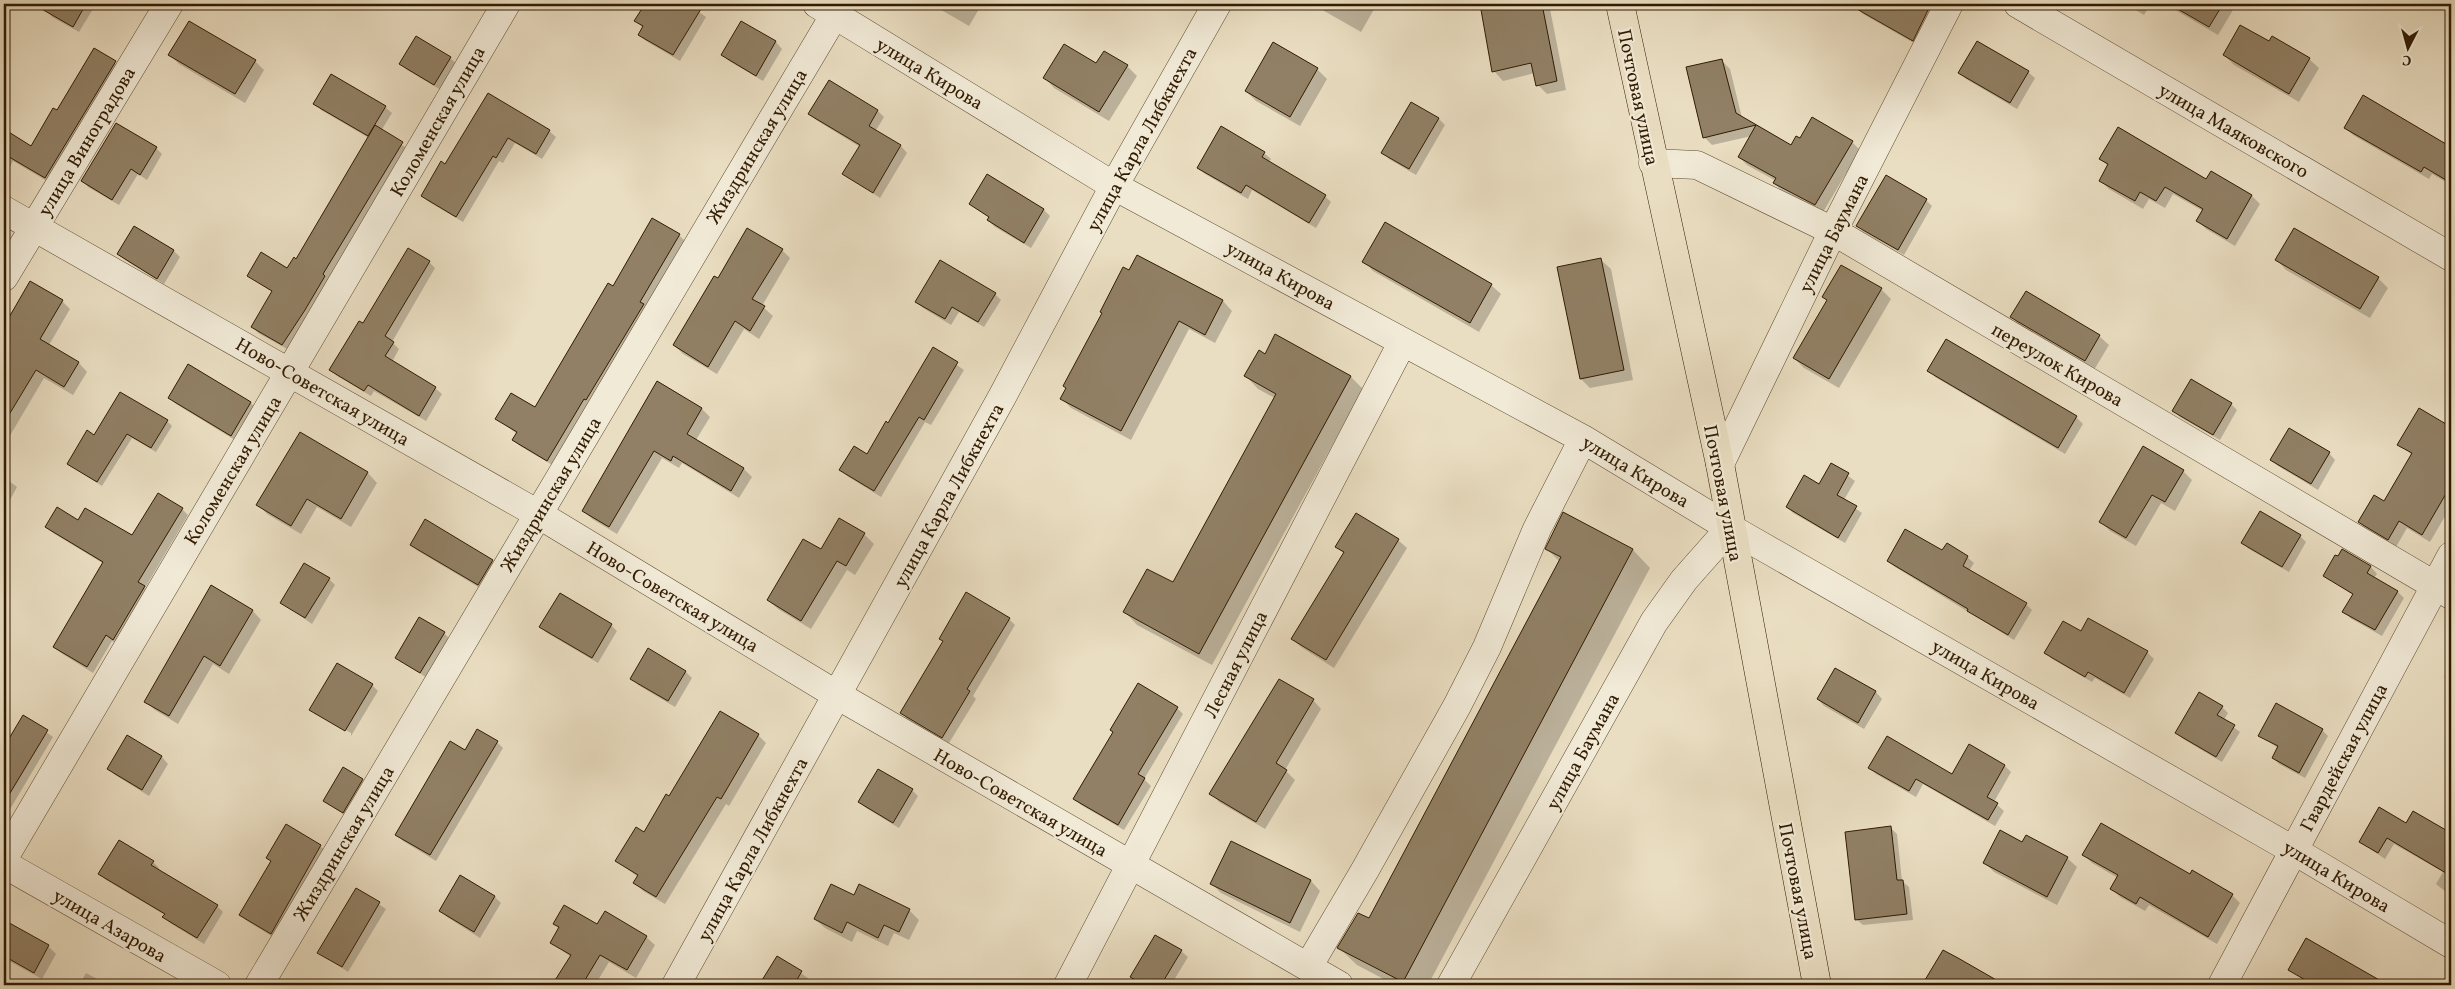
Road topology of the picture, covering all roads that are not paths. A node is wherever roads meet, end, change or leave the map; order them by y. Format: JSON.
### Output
{"nodes":[{"id":1,"x":169,"y":4,"type":"edge"},
{"id":2,"x":506,"y":4,"type":"edge"},
{"id":3,"x":1217,"y":4,"type":"edge"},
{"id":4,"x":1620,"y":4,"type":"edge"},
{"id":5,"x":1949,"y":4,"type":"edge"},
{"id":6,"x":2018,"y":4,"type":"edge"},
{"id":7,"x":831,"y":7,"type":"edge"},
{"id":8,"x":1653,"y":163,"type":"junction"},
{"id":9,"x":1114,"y":186,"type":"junction"},
{"id":10,"x":4,"y":210,"type":"edge"},
{"id":11,"x":34,"y":227,"type":"junction"},
{"id":12,"x":1832,"y":232,"type":"junction"},
{"id":13,"x":2451,"y":257,"type":"edge"},
{"id":14,"x":4,"y":277,"type":"edge"},
{"id":15,"x":1402,"y":343,"type":"junction"},
{"id":16,"x":290,"y":373,"type":"junction"},
{"id":17,"x":1584,"y":439,"type":"junction"},
{"id":18,"x":1720,"y":464,"type":"junction"},
{"id":19,"x":538,"y":514,"type":"junction"},
{"id":20,"x":1730,"y":528,"type":"junction"},
{"id":21,"x":2451,"y":556,"type":"edge"},
{"id":22,"x":2444,"y":590,"type":"edge"},
{"id":23,"x":837,"y":695,"type":"junction"},
{"id":24,"x":2293,"y":850,"type":"junction"},
{"id":25,"x":4,"y":858,"type":"edge"},
{"id":26,"x":4,"y":864,"type":"edge"},
{"id":27,"x":1130,"y":866,"type":"junction"},
{"id":28,"x":2451,"y":944,"type":"edge"},
{"id":29,"x":1308,"y":967,"type":"junction"},
{"id":30,"x":217,"y":985,"type":"edge"},
{"id":31,"x":259,"y":985,"type":"edge"},
{"id":32,"x":676,"y":985,"type":"edge"},
{"id":33,"x":1068,"y":985,"type":"edge"},
{"id":34,"x":1339,"y":985,"type":"edge"},
{"id":35,"x":1451,"y":985,"type":"edge"},
{"id":36,"x":1817,"y":985,"type":"edge"},
{"id":37,"x":2222,"y":985,"type":"edge"}],
"edges":[{"from":1,"to":11,"type":"street","name":"улица Виноградова"},
{"from":2,"to":16,"type":"street","name":"Коломенская улица"},
{"from":3,"to":9,"type":"street","name":"улица Карла Либкнехта"},
{"from":4,"to":8,"type":"main road","name":"Почтовая улица"},
{"from":5,"to":12,"type":"street","name":"улица Баумана"},
{"from":6,"to":13,"type":"street","name":"улица Маяковского"},
{"from":7,"to":9,"type":"street","name":"улица Кирова"},
{"from":7,"to":19,"type":"street","name":"Жиздринская улица"},
{"from":8,"to":12,"type":"street","name":"переулок Кирова"},
{"from":8,"to":18,"type":"main road","name":"Почтовая улица"},
{"from":9,"to":15,"type":"street","name":"улица Кирова"},
{"from":9,"to":23,"type":"street","name":"улица Карла Либкнехта"},
{"from":10,"to":11,"type":"street","name":"Ново-Советская улица"},
{"from":11,"to":14,"type":"street","name":"улица Виноградова"},
{"from":11,"to":16,"type":"street","name":"Ново-Советская улица"},
{"from":12,"to":18,"type":"street","name":"улица Баумана"},
{"from":12,"to":22,"type":"street","name":"переулок Кирова"},
{"from":15,"to":17,"type":"street","name":"улица Кирова"},
{"from":15,"to":27,"type":"street","name":"Лесная улица"},
{"from":16,"to":19,"type":"street","name":"Ново-Советская улица"},
{"from":16,"to":25,"type":"street","name":"Коломенская улица"},
{"from":17,"to":20,"type":"street","name":"улица Кирова"},
{"from":17,"to":29,"type":"street"},
{"from":18,"to":20,"type":"main road","name":"Почтовая улица"},
{"from":19,"to":23,"type":"street","name":"Ново-Советская улица"},
{"from":19,"to":31,"type":"street","name":"Жиздринская улица"},
{"from":20,"to":24,"type":"street","name":"улица Кирова"},
{"from":20,"to":35,"type":"street","name":"улица Баумана"},
{"from":20,"to":36,"type":"main road","name":"Почтовая улица"},
{"from":21,"to":22,"type":"street","name":"Гвардейская улица"},
{"from":22,"to":24,"type":"street","name":"Гвардейская улица"},
{"from":23,"to":27,"type":"street","name":"Ново-Советская улица"},
{"from":23,"to":32,"type":"street","name":"улица Карла Либкнехта"},
{"from":24,"to":28,"type":"street","name":"улица Кирова"},
{"from":24,"to":37,"type":"street","name":"Гвардейская улица"},
{"from":26,"to":30,"type":"street","name":"улица Азарова"},
{"from":27,"to":29,"type":"street","name":"Ново-Советская улица"},
{"from":27,"to":33,"type":"street","name":"Лесная улица"},
{"from":29,"to":34,"type":"street","name":"Ново-Советская улица"}]}
